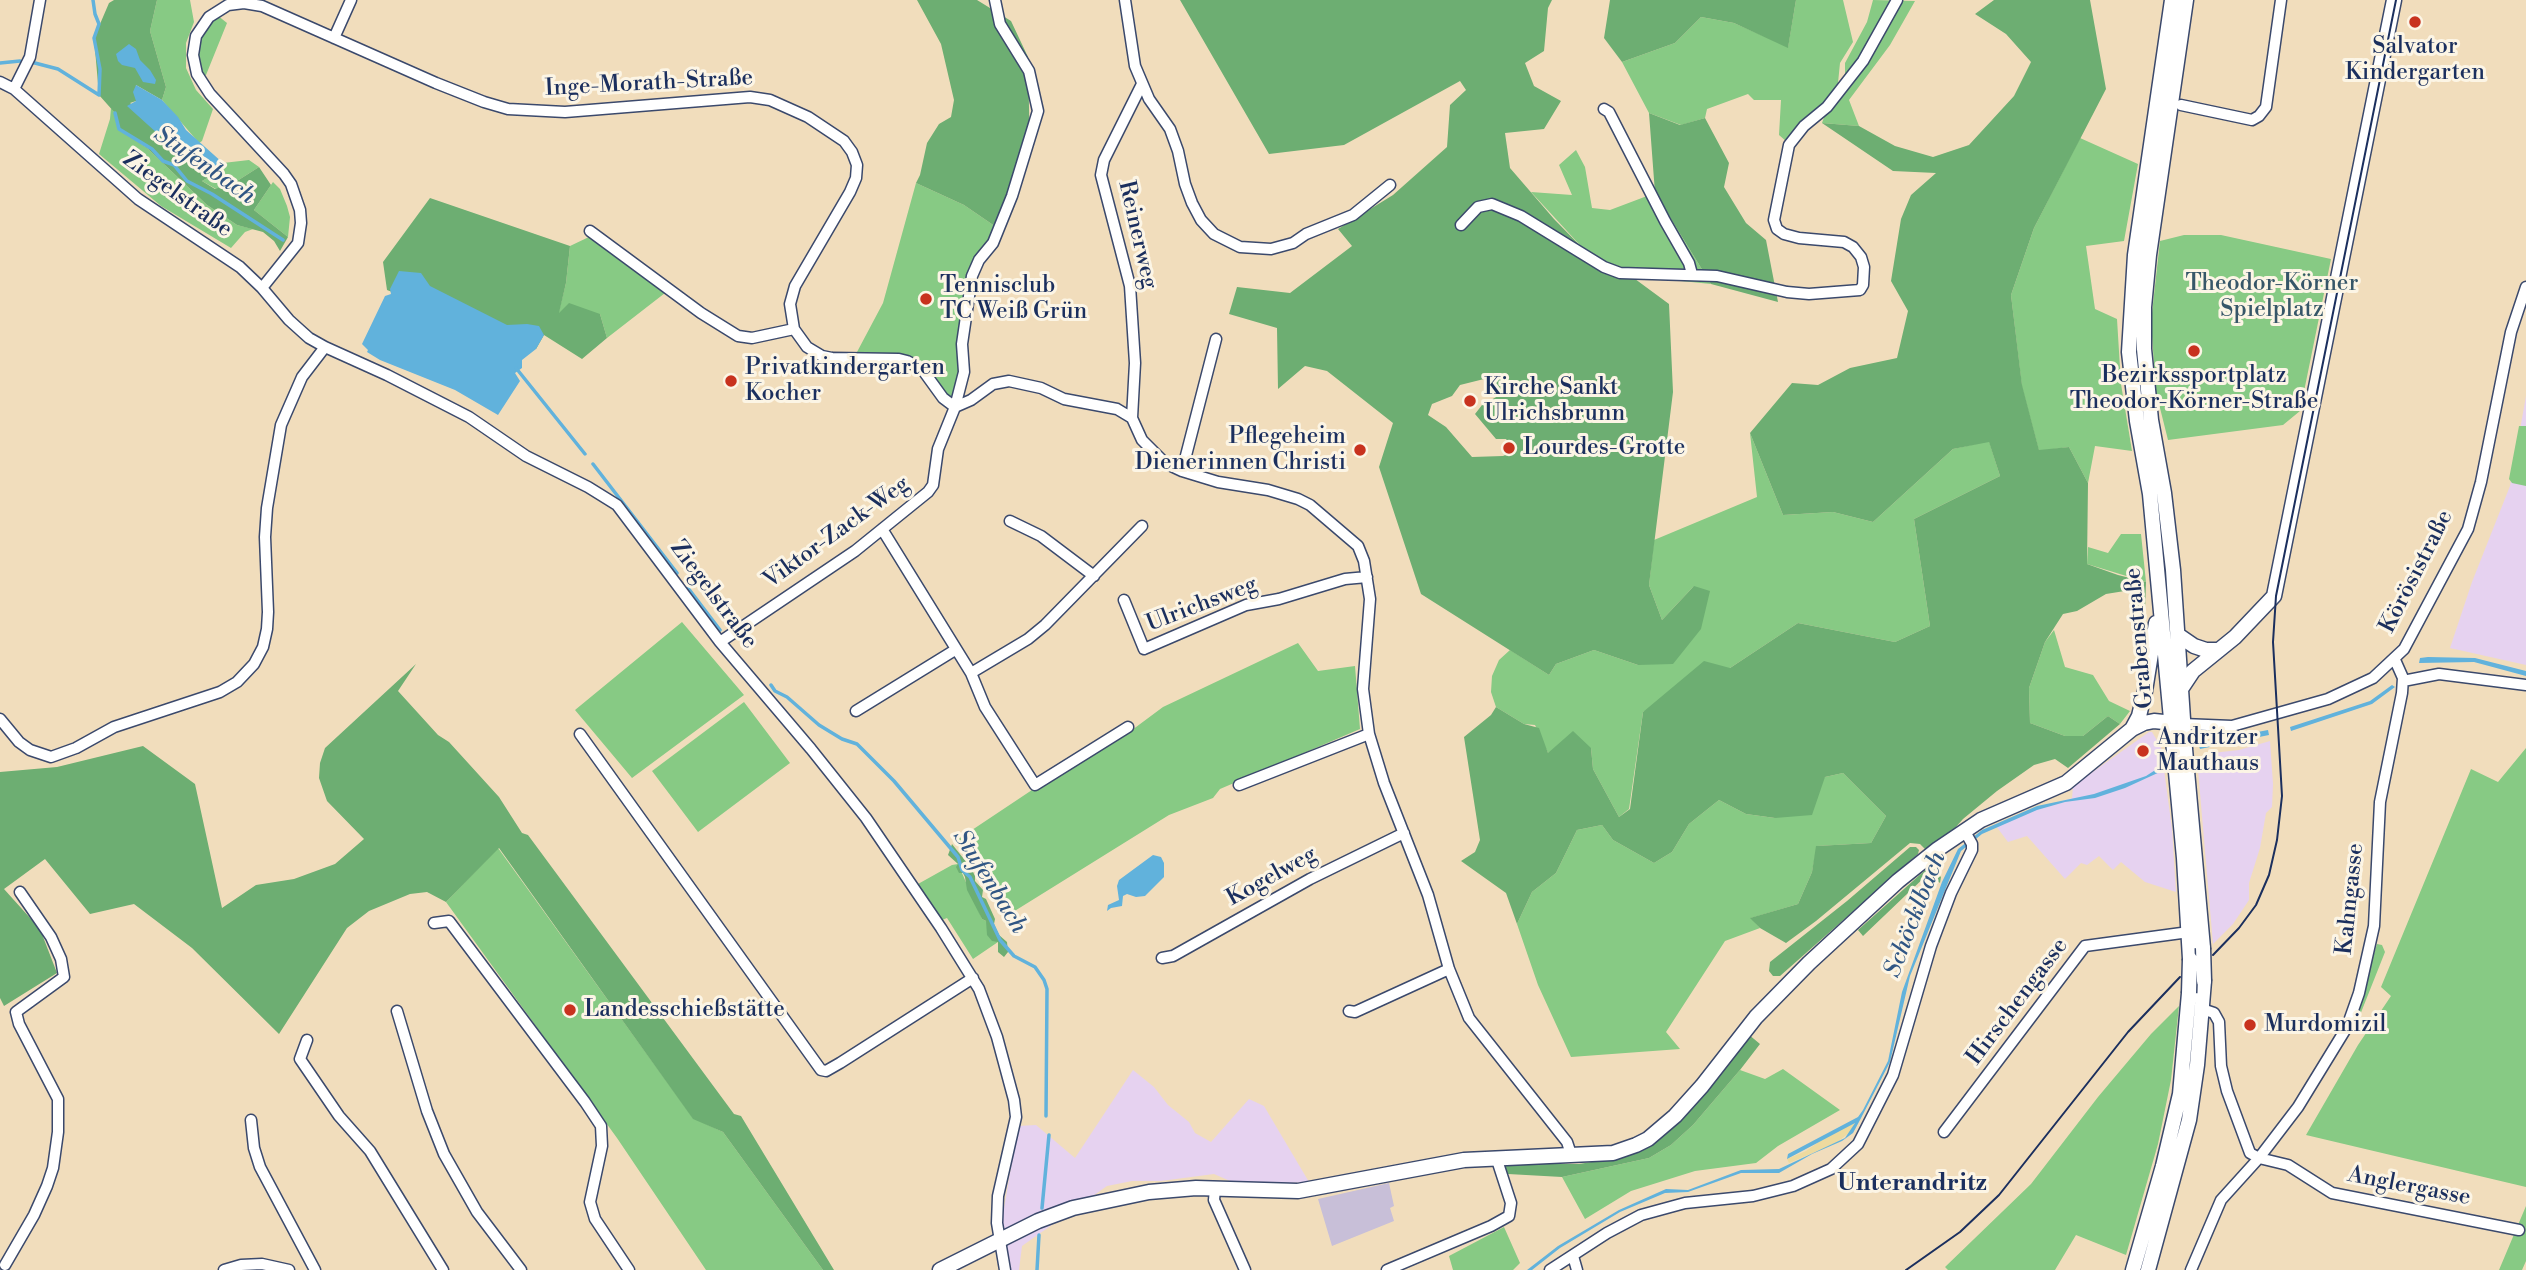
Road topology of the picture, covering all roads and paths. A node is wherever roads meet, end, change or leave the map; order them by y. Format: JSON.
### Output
{"nodes":[{"id":1,"x":40,"y":0,"type":"edge"},
{"id":2,"x":351,"y":0,"type":"edge"},
{"id":3,"x":995,"y":0,"type":"edge"},
{"id":4,"x":1125,"y":0,"type":"edge"},
{"id":5,"x":1897,"y":0,"type":"edge"},
{"id":6,"x":2172,"y":0,"type":"edge"},
{"id":7,"x":2186,"y":0,"type":"edge"},
{"id":8,"x":2281,"y":0,"type":"edge"},
{"id":9,"x":2394,"y":0,"type":"edge"},
{"id":10,"x":263,"y":3,"type":"edge"},
{"id":11,"x":334,"y":38,"type":"junction"},
{"id":12,"x":0,"y":82,"type":"edge"},
{"id":13,"x":1142,"y":84,"type":"junction"},
{"id":14,"x":14,"y":89,"type":"junction"},
{"id":15,"x":2181,"y":105,"type":"dead end"},
{"id":16,"x":1604,"y":109,"type":"dead end"},
{"id":17,"x":1390,"y":185,"type":"dead end"},
{"id":18,"x":1461,"y":225,"type":"dead end"},
{"id":19,"x":590,"y":231,"type":"dead end"},
{"id":20,"x":1692,"y":274,"type":"junction"},
{"id":21,"x":262,"y":288,"type":"junction"},
{"id":22,"x":2525,"y":290,"type":"edge"},
{"id":23,"x":794,"y":329,"type":"junction"},
{"id":24,"x":1216,"y":339,"type":"dead end"},
{"id":25,"x":325,"y":347,"type":"junction"},
{"id":26,"x":955,"y":407,"type":"junction"},
{"id":27,"x":1132,"y":418,"type":"junction"},
{"id":28,"x":1182,"y":471,"type":"junction"},
{"id":29,"x":1010,"y":521,"type":"dead end"},
{"id":30,"x":1142,"y":526,"type":"dead end"},
{"id":31,"x":882,"y":529,"type":"junction"},
{"id":32,"x":1094,"y":576,"type":"junction"},
{"id":33,"x":1367,"y":577,"type":"junction"},
{"id":34,"x":2159,"y":597,"type":"junction"},
{"id":35,"x":1124,"y":600,"type":"dead end"},
{"id":36,"x":2178,"y":635,"type":"junction"},
{"id":37,"x":720,"y":642,"type":"junction"},
{"id":38,"x":956,"y":650,"type":"junction"},
{"id":39,"x":2213,"y":654,"type":"junction"},
{"id":40,"x":2395,"y":660,"type":"junction"},
{"id":41,"x":971,"y":673,"type":"junction"},
{"id":42,"x":2402,"y":676,"type":"junction"},
{"id":43,"x":2526,"y":685,"type":"edge"},
{"id":44,"x":2182,"y":689,"type":"junction"},
{"id":45,"x":856,"y":711,"type":"dead end"},
{"id":46,"x":0,"y":719,"type":"edge"},
{"id":47,"x":2177,"y":723,"type":"junction"},
{"id":48,"x":1128,"y":727,"type":"dead end"},
{"id":49,"x":2132,"y":729,"type":"junction"},
{"id":50,"x":580,"y":734,"type":"dead end"},
{"id":51,"x":1369,"y":734,"type":"junction"},
{"id":52,"x":1239,"y":785,"type":"dead end"},
{"id":53,"x":1404,"y":833,"type":"junction"},
{"id":54,"x":1968,"y":837,"type":"junction"},
{"id":55,"x":20,"y":892,"type":"dead end"},
{"id":56,"x":434,"y":923,"type":"dead end"},
{"id":57,"x":2189,"y":932,"type":"junction"},
{"id":58,"x":1162,"y":958,"type":"dead end"},
{"id":59,"x":1449,"y":970,"type":"junction"},
{"id":60,"x":974,"y":978,"type":"junction"},
{"id":61,"x":2202,"y":1009,"type":"junction"},
{"id":62,"x":397,"y":1011,"type":"dead end"},
{"id":63,"x":1349,"y":1011,"type":"dead end"},
{"id":64,"x":307,"y":1040,"type":"dead end"},
{"id":65,"x":251,"y":1120,"type":"dead end"},
{"id":66,"x":1944,"y":1132,"type":"dead end"},
{"id":67,"x":1571,"y":1154,"type":"junction"},
{"id":68,"x":1496,"y":1157,"type":"junction"},
{"id":69,"x":2259,"y":1158,"type":"junction"},
{"id":70,"x":1215,"y":1189,"type":"junction"},
{"id":71,"x":2519,"y":1230,"type":"dead end"},
{"id":72,"x":1001,"y":1240,"type":"junction"},
{"id":73,"x":1573,"y":1256,"type":"junction"},
{"id":74,"x":7,"y":1267,"type":"edge"},
{"id":75,"x":223,"y":1270,"type":"edge"},
{"id":76,"x":289,"y":1270,"type":"edge"},
{"id":77,"x":315,"y":1270,"type":"edge"},
{"id":78,"x":443,"y":1270,"type":"edge"},
{"id":79,"x":521,"y":1270,"type":"edge"},
{"id":80,"x":629,"y":1270,"type":"edge"},
{"id":81,"x":940,"y":1270,"type":"edge"},
{"id":82,"x":1005,"y":1270,"type":"edge"},
{"id":83,"x":1245,"y":1270,"type":"edge"},
{"id":84,"x":1387,"y":1270,"type":"edge"},
{"id":85,"x":1550,"y":1270,"type":"edge"},
{"id":86,"x":1577,"y":1270,"type":"edge"},
{"id":87,"x":2133,"y":1270,"type":"edge"},
{"id":88,"x":2148,"y":1270,"type":"edge"},
{"id":89,"x":2192,"y":1270,"type":"edge"}],
"edges":[{"from":1,"to":14,"type":"street"},
{"from":2,"to":11,"type":"street"},
{"from":3,"to":26,"type":"street","name":"Viktor-Zack-Weg"},
{"from":4,"to":13,"type":"street"},
{"from":5,"to":20,"type":"street"},
{"from":6,"to":34,"type":"main road","name":"Grabenstraße"},
{"from":7,"to":36,"type":"main road","name":"Grabenstraße"},
{"from":8,"to":15,"type":"street"},
{"from":9,"to":39,"type":"main road"},
{"from":10,"to":11,"type":"street","name":"Inge-Morath-Straße"},
{"from":10,"to":21,"type":"street","name":"Inge-Morath-Straße"},
{"from":11,"to":23,"type":"street","name":"Inge-Morath-Straße"},
{"from":12,"to":14,"type":"street","name":"Ziegelstraße"},
{"from":13,"to":17,"type":"street"},
{"from":13,"to":27,"type":"street","name":"Reinerweg"},
{"from":14,"to":21,"type":"street","name":"Ziegelstraße"},
{"from":16,"to":20,"type":"street"},
{"from":18,"to":20,"type":"street"},
{"from":19,"to":23,"type":"street"},
{"from":21,"to":25,"type":"street","name":"Ziegelstraße"},
{"from":22,"to":40,"type":"street","name":"Körösistraße"},
{"from":23,"to":26,"type":"street"},
{"from":24,"to":28,"type":"street"},
{"from":25,"to":37,"type":"street","name":"Ziegelstraße"},
{"from":25,"to":46,"type":"street"},
{"from":26,"to":27,"type":"street"},
{"from":26,"to":31,"type":"street","name":"Viktor-Zack-Weg"},
{"from":27,"to":28,"type":"street"},
{"from":28,"to":33,"type":"street"},
{"from":29,"to":32,"type":"street"},
{"from":30,"to":32,"type":"street"},
{"from":31,"to":37,"type":"street","name":"Viktor-Zack-Weg"},
{"from":31,"to":38,"type":"street"},
{"from":32,"to":41,"type":"street"},
{"from":33,"to":35,"type":"street","name":"Ulrichsweg"},
{"from":33,"to":51,"type":"street"},
{"from":34,"to":47,"type":"main road","name":"Grabenstraße"},
{"from":34,"to":49,"type":"main road"},
{"from":36,"to":39,"type":"main road"},
{"from":36,"to":44,"type":"main road","name":"Grabenstraße"},
{"from":37,"to":60,"type":"street","name":"Ziegelstraße"},
{"from":38,"to":41,"type":"street"},
{"from":38,"to":45,"type":"street"},
{"from":39,"to":44,"type":"main road"},
{"from":40,"to":42,"type":"street"},
{"from":40,"to":47,"type":"street","name":"Körösistraße"},
{"from":41,"to":48,"type":"street"},
{"from":42,"to":43,"type":"street"},
{"from":42,"to":69,"type":"street","name":"Kahngasse"},
{"from":44,"to":47,"type":"main road","name":"Grabenstraße"},
{"from":47,"to":49,"type":"main road","name":"Körösistraße"},
{"from":47,"to":57,"type":"main road","name":"Grabenstraße"},
{"from":47,"to":61,"type":"main road","name":"Grabenstraße","bridge":true},
{"from":49,"to":54,"type":"main road","name":"Körösistraße"},
{"from":50,"to":60,"type":"street"},
{"from":51,"to":52,"type":"street"},
{"from":51,"to":53,"type":"street"},
{"from":53,"to":58,"type":"street","name":"Kogelweg"},
{"from":53,"to":59,"type":"street"},
{"from":54,"to":67,"type":"main road","name":"Körösistraße"},
{"from":54,"to":73,"type":"street"},
{"from":55,"to":74,"type":"street"},
{"from":56,"to":80,"type":"street"},
{"from":57,"to":66,"type":"street","name":"Hirschengasse"},
{"from":57,"to":87,"type":"main road","name":"Grabenstraße","bridge":true},
{"from":59,"to":63,"type":"street"},
{"from":59,"to":67,"type":"street"},
{"from":60,"to":72,"type":"street","name":"Ziegelstraße"},
{"from":61,"to":69,"type":"street"},
{"from":61,"to":88,"type":"main road","name":"Grabenstraße"},
{"from":62,"to":79,"type":"street"},
{"from":64,"to":78,"type":"street"},
{"from":65,"to":77,"type":"street"},
{"from":67,"to":68,"type":"main road","name":"Körösistraße"},
{"from":68,"to":70,"type":"main road","name":"Körösistraße"},
{"from":68,"to":84,"type":"street"},
{"from":69,"to":71,"type":"street","name":"Anglergasse"},
{"from":69,"to":89,"type":"street","name":"Kahngasse"},
{"from":70,"to":72,"type":"main road","name":"Körösistraße"},
{"from":70,"to":83,"type":"street"},
{"from":72,"to":81,"type":"main road","name":"Körösistraße"},
{"from":72,"to":82,"type":"street","name":"Ziegelstraße"},
{"from":73,"to":85,"type":"street"},
{"from":73,"to":86,"type":"street"},
{"from":75,"to":76,"type":"street"}]}
